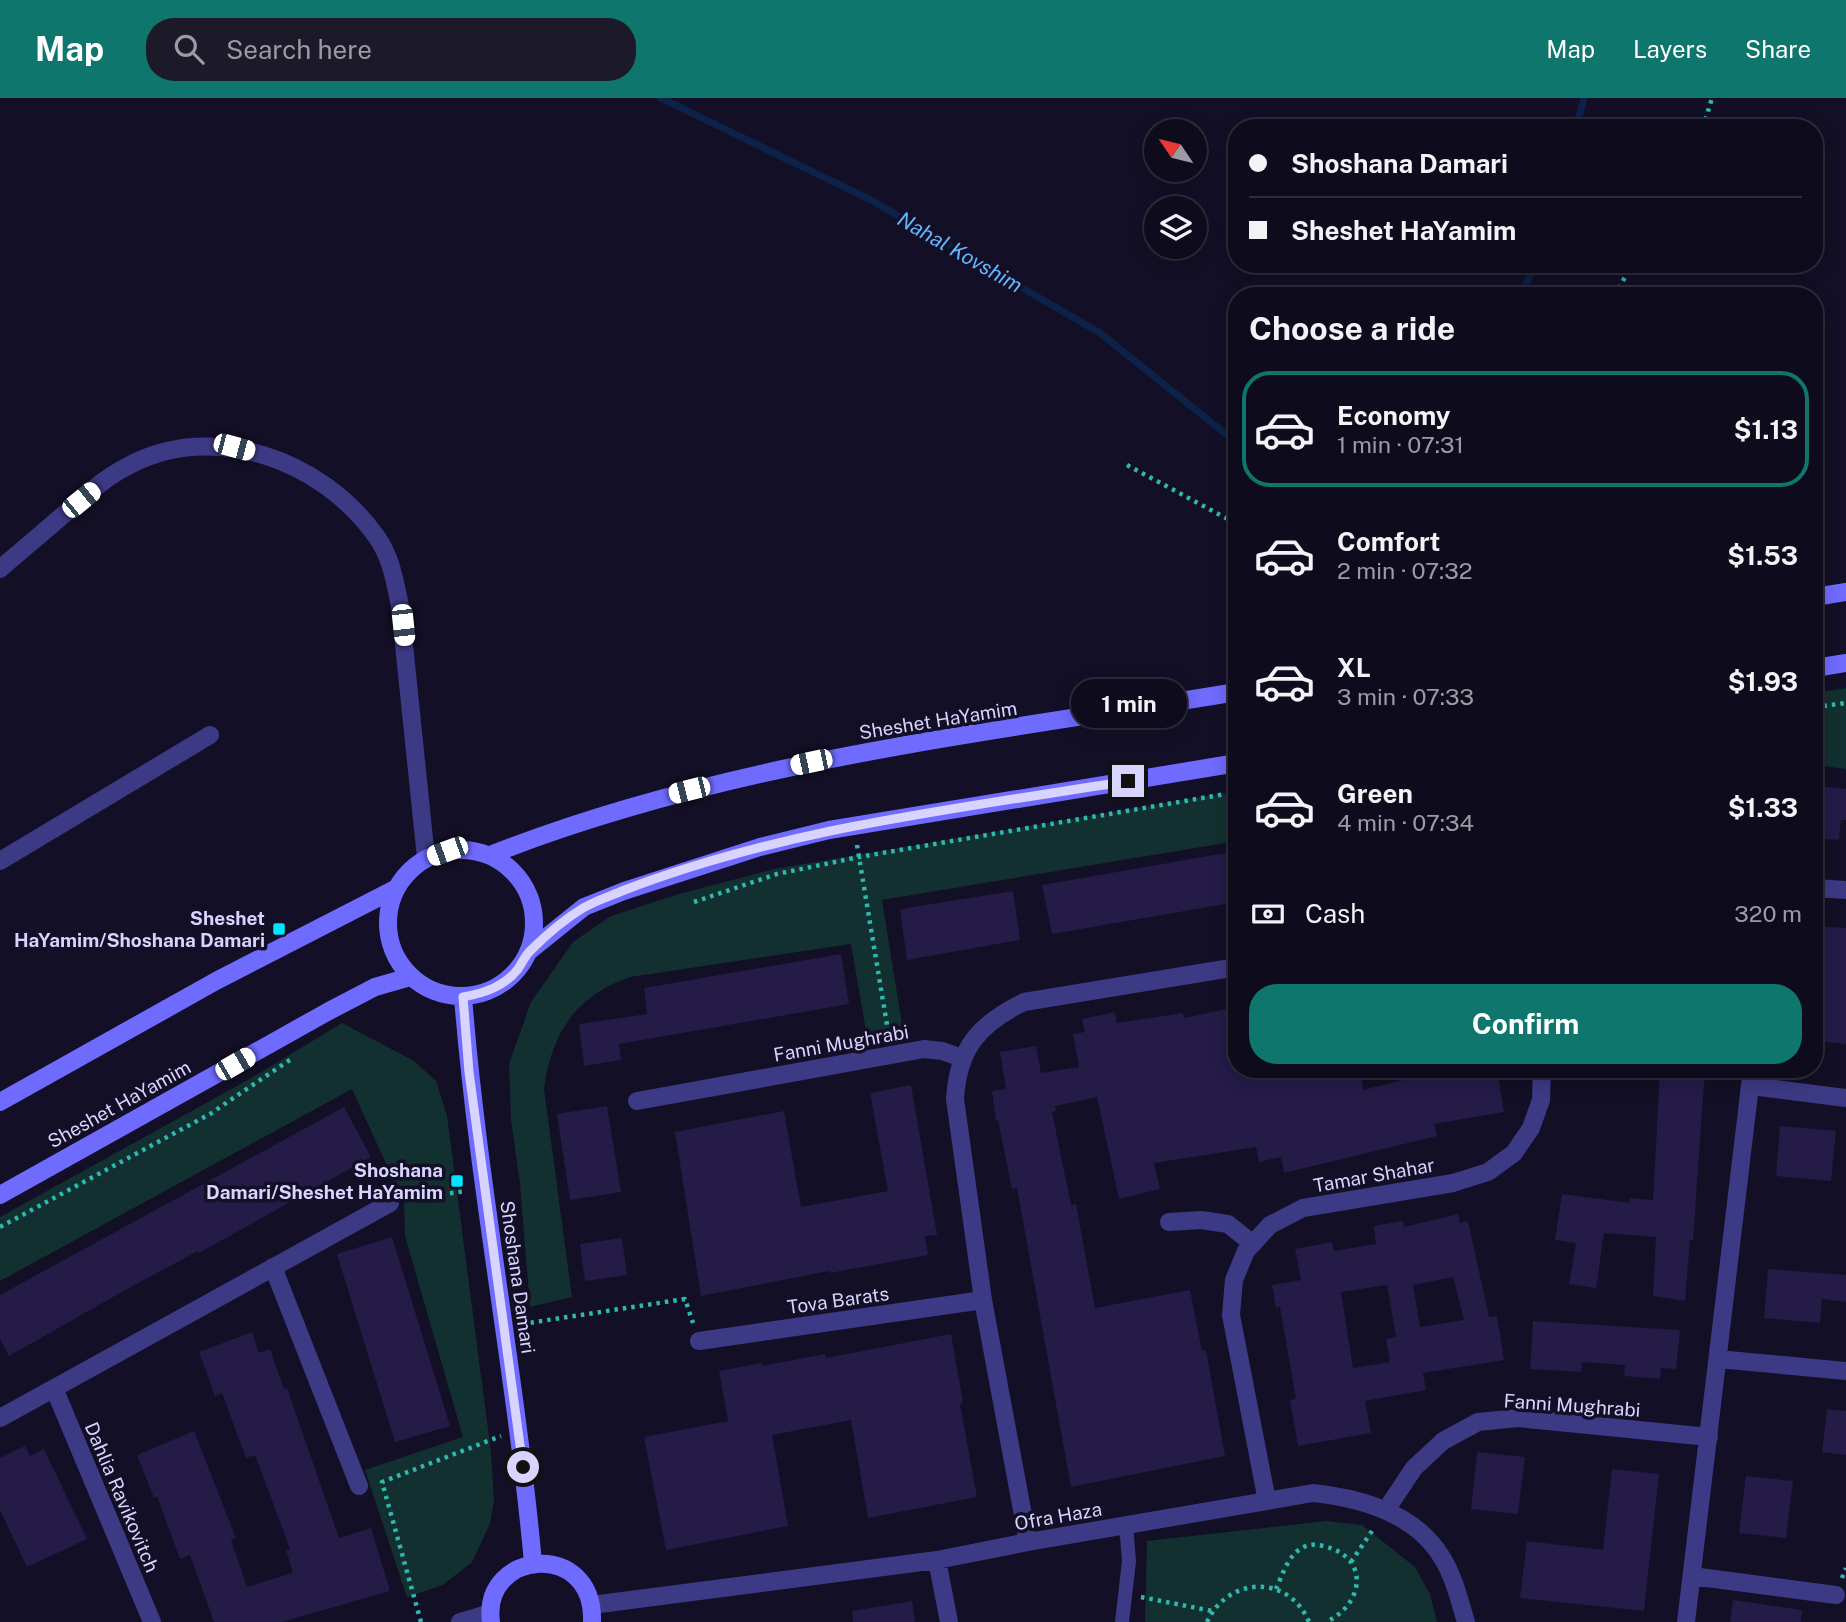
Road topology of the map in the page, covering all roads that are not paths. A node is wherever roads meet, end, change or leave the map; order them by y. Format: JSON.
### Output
{"nodes":[{"id":1,"x":0,"y":569,"type":"edge"},
{"id":2,"x":1846,"y":592,"type":"edge"},
{"id":3,"x":1823,"y":596,"type":"edge"},
{"id":4,"x":1846,"y":663,"type":"edge"},
{"id":5,"x":1823,"y":667,"type":"edge"},
{"id":6,"x":1228,"y":693,"type":"edge"},
{"id":7,"x":210,"y":735,"type":"dead end"},
{"id":8,"x":1228,"y":764,"type":"edge"},
{"id":9,"x":490,"y":855,"type":"junction"},
{"id":10,"x":426,"y":858,"type":"junction"},
{"id":11,"x":0,"y":861,"type":"edge"},
{"id":12,"x":395,"y":889,"type":"junction"},
{"id":13,"x":1823,"y":889,"type":"edge"},
{"id":14,"x":1846,"y":890,"type":"edge"},
{"id":15,"x":528,"y":952,"type":"junction"},
{"id":16,"x":1228,"y":968,"type":"edge"},
{"id":17,"x":410,"y":977,"type":"junction"},
{"id":18,"x":463,"y":997,"type":"junction"},
{"id":19,"x":962,"y":1058,"type":"junction"},
{"id":20,"x":1542,"y":1078,"type":"edge"},
{"id":21,"x":1752,"y":1078,"type":"edge"},
{"id":22,"x":1846,"y":1098,"type":"edge"},
{"id":23,"x":637,"y":1101,"type":"dead end"},
{"id":24,"x":0,"y":1102,"type":"edge"},
{"id":25,"x":0,"y":1195,"type":"edge"},
{"id":26,"x":390,"y":1203,"type":"road end"},
{"id":27,"x":1169,"y":1222,"type":"dead end"},
{"id":28,"x":1253,"y":1244,"type":"junction"},
{"id":29,"x":274,"y":1267,"type":"junction"},
{"id":30,"x":983,"y":1300,"type":"junction"},
{"id":31,"x":699,"y":1341,"type":"road end"},
{"id":32,"x":1718,"y":1359,"type":"junction"},
{"id":33,"x":1846,"y":1371,"type":"edge"},
{"id":34,"x":54,"y":1388,"type":"junction"},
{"id":35,"x":0,"y":1418,"type":"edge"},
{"id":36,"x":1709,"y":1437,"type":"junction"},
{"id":37,"x":359,"y":1486,"type":"dead end"},
{"id":38,"x":1267,"y":1501,"type":"junction"},
{"id":39,"x":1386,"y":1510,"type":"junction"},
{"id":40,"x":1126,"y":1525,"type":"junction"},
{"id":41,"x":1028,"y":1542,"type":"junction"},
{"id":42,"x":937,"y":1560,"type":"junction"},
{"id":43,"x":533,"y":1563,"type":"junction"},
{"id":44,"x":1692,"y":1576,"type":"junction"},
{"id":45,"x":1836,"y":1595,"type":"dead end"},
{"id":46,"x":592,"y":1614,"type":"edge"},
{"id":47,"x":491,"y":1618,"type":"edge"},
{"id":48,"x":152,"y":1622,"type":"edge"},
{"id":49,"x":460,"y":1622,"type":"edge"},
{"id":50,"x":949,"y":1622,"type":"edge"},
{"id":51,"x":1122,"y":1622,"type":"edge"},
{"id":52,"x":1466,"y":1622,"type":"edge"},
{"id":53,"x":1686,"y":1622,"type":"edge"}],
"edges":[{"from":1,"to":10,"type":"street"},
{"from":2,"to":3,"type":"main road"},
{"from":4,"to":5,"type":"main road"},
{"from":6,"to":9,"type":"main road","name":"Sheshet HaYamim"},
{"from":7,"to":11,"type":"street"},
{"from":8,"to":15,"type":"main road"},
{"from":9,"to":10,"type":"main road"},
{"from":9,"to":15,"type":"main road"},
{"from":10,"to":12,"type":"main road"},
{"from":12,"to":17,"type":"main road"},
{"from":12,"to":24,"type":"main road"},
{"from":13,"to":14,"type":"street"},
{"from":15,"to":18,"type":"main road"},
{"from":16,"to":19,"type":"street"},
{"from":17,"to":18,"type":"main road"},
{"from":17,"to":25,"type":"main road","name":"Sheshet HaYamim"},
{"from":18,"to":43,"type":"main road","name":"Shoshana Damari"},
{"from":19,"to":23,"type":"street","name":"Fanni Mughrabi"},
{"from":19,"to":30,"type":"street"},
{"from":20,"to":28,"type":"street","name":"Tamar Shahar"},
{"from":21,"to":22,"type":"street"},
{"from":21,"to":32,"type":"street"},
{"from":26,"to":29,"type":"street"},
{"from":27,"to":28,"type":"street"},
{"from":28,"to":38,"type":"street","name":"Tamar Shahar"},
{"from":29,"to":34,"type":"street"},
{"from":29,"to":37,"type":"street"},
{"from":30,"to":31,"type":"street","name":"Tova Barats"},
{"from":30,"to":41,"type":"street"},
{"from":32,"to":33,"type":"street"},
{"from":32,"to":36,"type":"street"},
{"from":34,"to":35,"type":"street"},
{"from":34,"to":48,"type":"street","name":"Dahlia Ravikovitch"},
{"from":36,"to":39,"type":"street","name":"Fanni Mughrabi"},
{"from":36,"to":44,"type":"street"},
{"from":38,"to":39,"type":"street","name":"Ofra Haza"},
{"from":38,"to":40,"type":"street","name":"Ofra Haza"},
{"from":39,"to":52,"type":"street","name":"Ofra Haza"},
{"from":40,"to":41,"type":"street","name":"Ofra Haza"},
{"from":40,"to":51,"type":"lane"},
{"from":41,"to":42,"type":"street","name":"Ofra Haza"},
{"from":42,"to":46,"type":"street","name":"Ofra Haza"},
{"from":42,"to":50,"type":"street"},
{"from":43,"to":46,"type":"main road"},
{"from":43,"to":47,"type":"main road"},
{"from":44,"to":45,"type":"street"},
{"from":44,"to":53,"type":"street"},
{"from":47,"to":49,"type":"street"}]}
